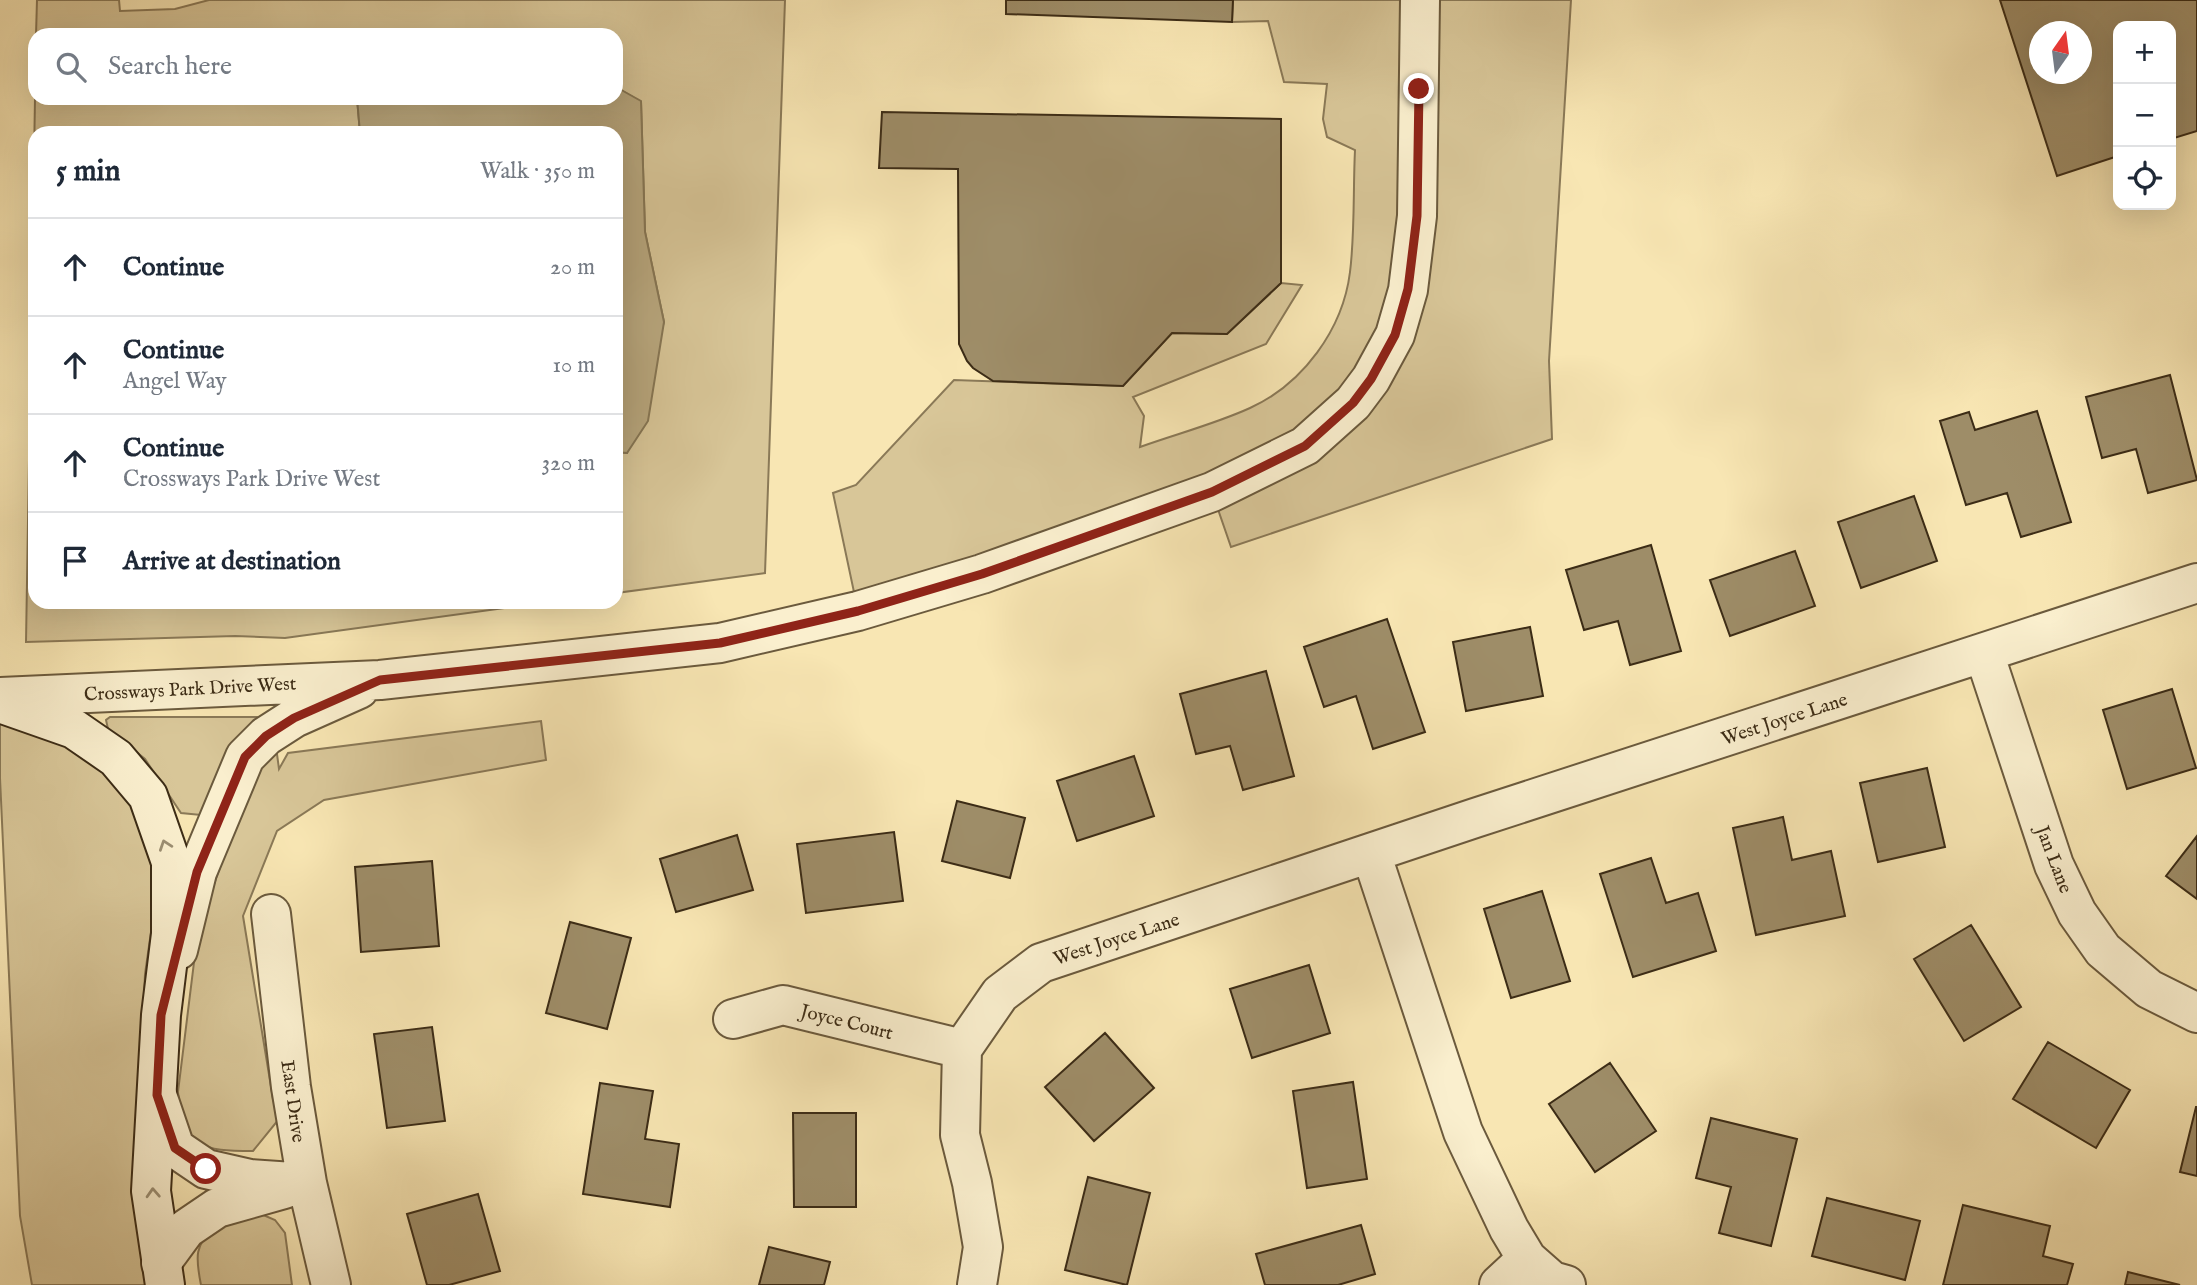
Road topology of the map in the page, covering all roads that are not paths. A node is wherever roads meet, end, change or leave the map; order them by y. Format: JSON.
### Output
{"nodes":[{"id":1,"x":1420,"y":0,"type":"edge"},
{"id":2,"x":2197,"y":583,"type":"edge"},
{"id":3,"x":1984,"y":653,"type":"junction"},
{"id":4,"x":380,"y":680,"type":"junction"},
{"id":5,"x":0,"y":697,"type":"edge"},
{"id":6,"x":0,"y":703,"type":"edge"},
{"id":7,"x":1371,"y":853,"type":"junction"},
{"id":8,"x":271,"y":914,"type":"dead end"},
{"id":9,"x":2197,"y":1013,"type":"edge"},
{"id":10,"x":161,"y":1015,"type":"junction"},
{"id":11,"x":733,"y":1019,"type":"dead end"},
{"id":12,"x":962,"y":1049,"type":"junction"},
{"id":13,"x":157,"y":1095,"type":"junction"},
{"id":14,"x":307,"y":1183,"type":"junction"},
{"id":15,"x":1527,"y":1259,"type":"junction"},
{"id":16,"x":163,"y":1274,"type":"edge"},
{"id":17,"x":331,"y":1285,"type":"edge"},
{"id":18,"x":977,"y":1285,"type":"edge"},
{"id":19,"x":1499,"y":1285,"type":"edge"},
{"id":20,"x":1566,"y":1285,"type":"edge"}],
"edges":[{"from":1,"to":4,"type":"street","name":"Crossways Park Drive West"},
{"from":2,"to":3,"type":"street","name":"West Joyce Lane"},
{"from":3,"to":7,"type":"street","name":"West Joyce Lane"},
{"from":3,"to":9,"type":"street","name":"Jan Lane"},
{"from":4,"to":5,"type":"street","name":"Crossways Park Drive West"},
{"from":4,"to":10,"type":"street","name":"Crossways Park Drive West"},
{"from":10,"to":6,"type":"street","one_way":true},
{"from":7,"to":12,"type":"street","name":"West Joyce Lane"},
{"from":7,"to":15,"type":"street"},
{"from":8,"to":14,"type":"street","name":"East Drive"},
{"from":10,"to":13,"type":"street"},
{"from":11,"to":12,"type":"street","name":"Joyce Court"},
{"from":12,"to":18,"type":"street"},
{"from":13,"to":14,"type":"street"},
{"from":16,"to":13,"type":"street","one_way":true},
{"from":14,"to":16,"type":"street"},
{"from":14,"to":17,"type":"street","name":"East Drive"},
{"from":15,"to":19,"type":"street"},
{"from":15,"to":20,"type":"street"}]}
